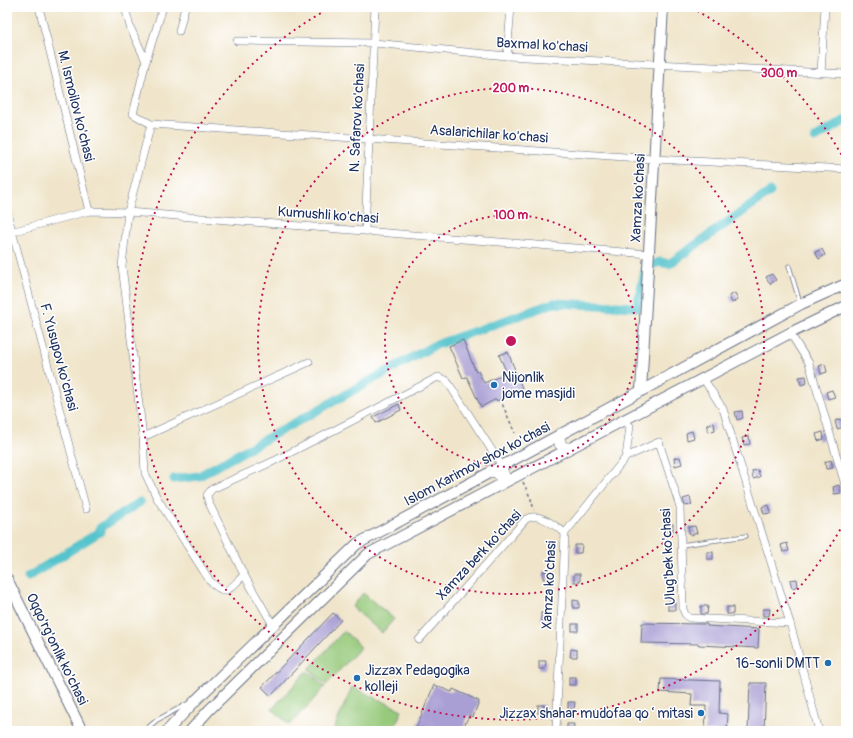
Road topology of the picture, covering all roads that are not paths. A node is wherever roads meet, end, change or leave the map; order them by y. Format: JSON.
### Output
{"nodes":[{"id":1,"x":39,"y":7,"type":"edge"},
{"id":2,"x":125,"y":7,"type":"edge"},
{"id":3,"x":163,"y":7,"type":"edge"},
{"id":4,"x":185,"y":7,"type":"edge"},
{"id":5,"x":375,"y":7,"type":"edge"},
{"id":6,"x":511,"y":7,"type":"edge"},
{"id":7,"x":663,"y":7,"type":"edge"},
{"id":8,"x":825,"y":7,"type":"edge"},
{"id":9,"x":179,"y":31,"type":"dead end"},
{"id":10,"x":237,"y":41,"type":"dead end"},
{"id":11,"x":374,"y":43,"type":"junction"},
{"id":12,"x":507,"y":56,"type":"junction"},
{"id":13,"x":146,"y":61,"type":"junction"},
{"id":14,"x":660,"y":64,"type":"junction"},
{"id":15,"x":821,"y":73,"type":"junction"},
{"id":16,"x":846,"y":74,"type":"edge"},
{"id":17,"x":151,"y":124,"type":"junction"},
{"id":18,"x":369,"y":139,"type":"junction"},
{"id":19,"x":654,"y":159,"type":"junction"},
{"id":20,"x":846,"y":169,"type":"edge"},
{"id":21,"x":89,"y":211,"type":"junction"},
{"id":22,"x":7,"y":212,"type":"edge"},
{"id":23,"x":128,"y":212,"type":"junction"},
{"id":24,"x":365,"y":230,"type":"junction"},
{"id":25,"x":10,"y":233,"type":"edge"},
{"id":26,"x":648,"y":262,"type":"junction"},
{"id":27,"x":789,"y":266,"type":"dead end"},
{"id":28,"x":846,"y":284,"type":"edge"},
{"id":29,"x":801,"y":304,"type":"junction"},
{"id":30,"x":846,"y":306,"type":"edge"},
{"id":31,"x":790,"y":333,"type":"junction"},
{"id":32,"x":309,"y":362,"type":"dead end"},
{"id":33,"x":703,"y":378,"type":"junction"},
{"id":34,"x":642,"y":391,"type":"junction"},
{"id":35,"x":620,"y":422,"type":"junction"},
{"id":36,"x":562,"y":434,"type":"junction"},
{"id":37,"x":143,"y":437,"type":"junction"},
{"id":38,"x":569,"y":448,"type":"junction"},
{"id":39,"x":626,"y":457,"type":"junction"},
{"id":40,"x":502,"y":466,"type":"junction"},
{"id":41,"x":491,"y":472,"type":"junction"},
{"id":42,"x":504,"y":483,"type":"junction"},
{"id":43,"x":846,"y":488,"type":"edge"},
{"id":44,"x":86,"y":509,"type":"dead end"},
{"id":45,"x":566,"y":533,"type":"junction"},
{"id":46,"x":746,"y":536,"type":"dead end"},
{"id":47,"x":681,"y":545,"type":"junction"},
{"id":48,"x":244,"y":575,"type":"junction"},
{"id":49,"x":7,"y":579,"type":"edge"},
{"id":50,"x":790,"y":623,"type":"junction"},
{"id":51,"x":273,"y":626,"type":"junction"},
{"id":52,"x":419,"y":640,"type":"dead end"},
{"id":53,"x":197,"y":699,"type":"junction"},
{"id":54,"x":82,"y":731,"type":"edge"},
{"id":55,"x":144,"y":731,"type":"edge"},
{"id":56,"x":167,"y":731,"type":"edge"},
{"id":57,"x":190,"y":731,"type":"edge"},
{"id":58,"x":556,"y":731,"type":"edge"},
{"id":59,"x":819,"y":731,"type":"edge"}],
"edges":[{"from":1,"to":21,"type":"street","name":"M. Ismoilov ko'chasi"},
{"from":2,"to":13,"type":"street"},
{"from":3,"to":13,"type":"street"},
{"from":4,"to":9,"type":"street"},
{"from":5,"to":11,"type":"street","name":"N. Safarov ko'chasi"},
{"from":6,"to":12,"type":"street"},
{"from":7,"to":14,"type":"main road","name":"Xamza ko'chasi"},
{"from":8,"to":15,"type":"street"},
{"from":10,"to":11,"type":"street","name":"Baxmal ko'chasi"},
{"from":11,"to":12,"type":"street","name":"Baxmal ko'chasi"},
{"from":11,"to":18,"type":"street","name":"N. Safarov ko'chasi"},
{"from":12,"to":14,"type":"street","name":"Baxmal ko'chasi"},
{"from":13,"to":17,"type":"street","name":"Asalarichilar ko'chasi"},
{"from":14,"to":15,"type":"street","name":"Baxmal ko'chasi"},
{"from":14,"to":19,"type":"main road","name":"Xamza ko'chasi"},
{"from":15,"to":16,"type":"street","name":"Baxmal ko'chasi"},
{"from":17,"to":18,"type":"street","name":"Asalarichilar ko'chasi"},
{"from":17,"to":23,"type":"street"},
{"from":18,"to":19,"type":"street","name":"Asalarichilar ko'chasi"},
{"from":18,"to":24,"type":"street","name":"N. Safarov ko'chasi"},
{"from":19,"to":20,"type":"street","name":"Asalarichilar ko'chasi"},
{"from":19,"to":26,"type":"main road","name":"Xamza ko'chasi"},
{"from":21,"to":23,"type":"street","name":"Kumushli ko'chasi"},
{"from":21,"to":25,"type":"street","name":"Kumushli ko'chasi"},
{"from":22,"to":25,"type":"street","name":"F. Yusupov ko'chasi"},
{"from":23,"to":24,"type":"street","name":"Kumushli ko'chasi"},
{"from":23,"to":37,"type":"street"},
{"from":24,"to":26,"type":"street","name":"Kumushli ko'chasi"},
{"from":25,"to":44,"type":"street","name":"F. Yusupov ko'chasi"},
{"from":26,"to":34,"type":"main road","name":"Xamza ko'chasi"},
{"from":27,"to":29,"type":"lane"},
{"from":28,"to":29,"type":"main road","name":"Islom Karimov shox ko'chasi"},
{"from":29,"to":34,"type":"main road","name":"Islom Karimov shox ko'chasi"},
{"from":30,"to":31,"type":"main road","name":"Islom Karimov shox ko'chasi"},
{"from":31,"to":33,"type":"main road","name":"Islom Karimov shox ko'chasi"},
{"from":31,"to":43,"type":"street"},
{"from":32,"to":37,"type":"street"},
{"from":33,"to":35,"type":"main road","name":"Islom Karimov shox ko'chasi"},
{"from":33,"to":50,"type":"street"},
{"from":34,"to":36,"type":"main road","name":"Islom Karimov shox ko'chasi"},
{"from":35,"to":38,"type":"main road","name":"Islom Karimov shox ko'chasi"},
{"from":35,"to":39,"type":"street"},
{"from":36,"to":38,"type":"main road"},
{"from":36,"to":40,"type":"main road","name":"Islom Karimov shox ko'chasi"},
{"from":37,"to":48,"type":"street"},
{"from":38,"to":42,"type":"main road","name":"Islom Karimov shox ko'chasi"},
{"from":39,"to":45,"type":"street","name":"Xamza ko'chasi"},
{"from":39,"to":47,"type":"street","name":"Ulug'bek ko'chasi"},
{"from":40,"to":41,"type":"main road","name":"Islom Karimov shox ko'chasi"},
{"from":40,"to":42,"type":"street"},
{"from":40,"to":48,"type":"street"},
{"from":41,"to":42,"type":"main road"},
{"from":41,"to":51,"type":"main road","name":"Islom Karimov shox ko'chasi"},
{"from":42,"to":57,"type":"main road","name":"Islom Karimov shox ko'chasi"},
{"from":45,"to":52,"type":"street","name":"Xamza berk ko'chasi"},
{"from":45,"to":58,"type":"street","name":"Xamza ko'chasi"},
{"from":46,"to":47,"type":"lane"},
{"from":47,"to":50,"type":"street","name":"Ulug'bek ko'chasi"},
{"from":48,"to":51,"type":"street"},
{"from":49,"to":54,"type":"main road","name":"Oqqo'rg'onlik ko'chasi"},
{"from":50,"to":59,"type":"street"},
{"from":51,"to":53,"type":"main road","name":"Islom Karimov shox ko'chasi"},
{"from":53,"to":55,"type":"lane"},
{"from":53,"to":56,"type":"main road","name":"Islom Karimov shox ko'chasi"}]}
